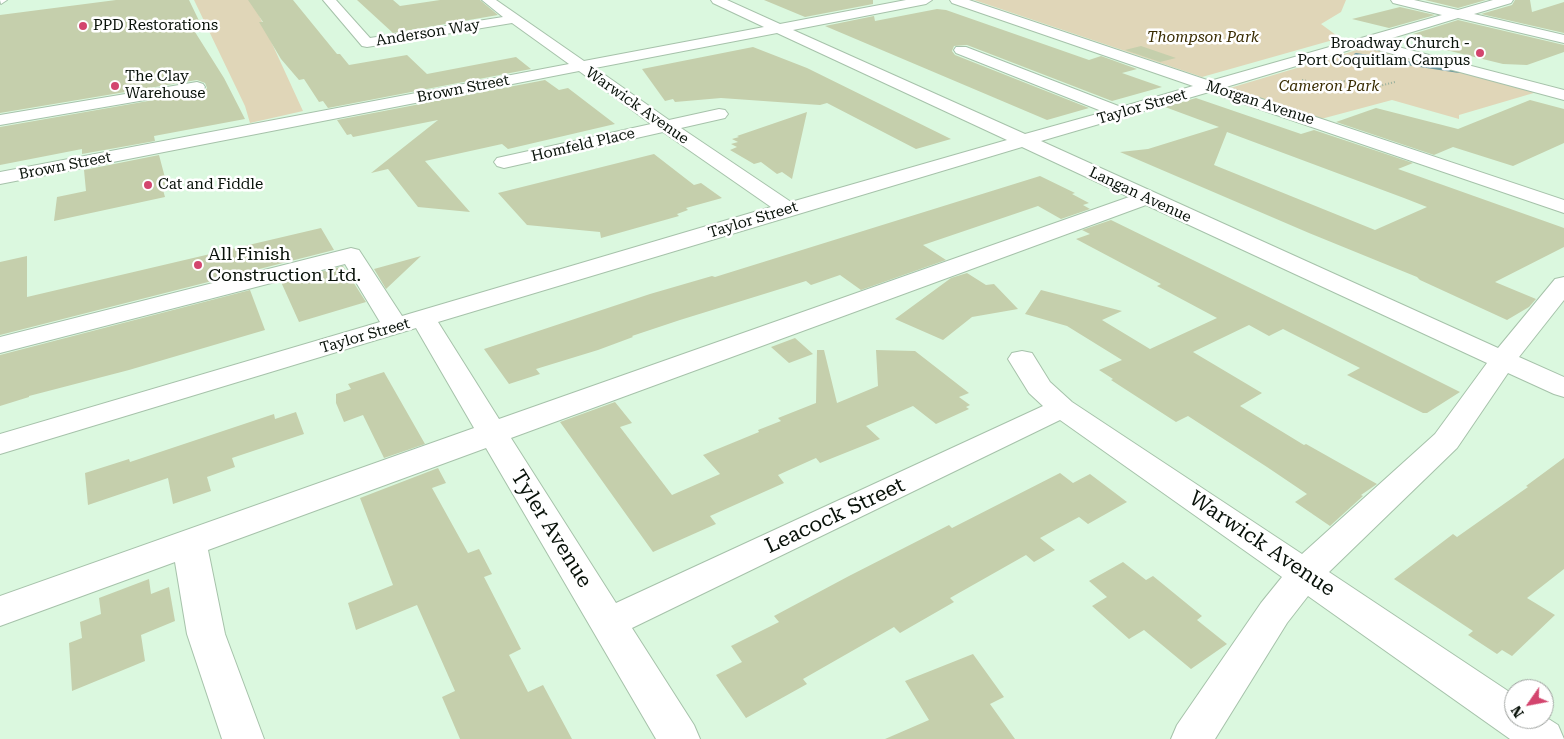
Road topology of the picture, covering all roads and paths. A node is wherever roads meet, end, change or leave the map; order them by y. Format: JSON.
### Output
{"nodes":[{"id":1,"x":329,"y":0,"type":"edge"},
{"id":2,"x":488,"y":0,"type":"edge"},
{"id":3,"x":717,"y":0,"type":"edge"},
{"id":4,"x":843,"y":0,"type":"edge"},
{"id":5,"x":926,"y":0,"type":"edge"},
{"id":6,"x":956,"y":0,"type":"edge"},
{"id":7,"x":1397,"y":0,"type":"edge"},
{"id":8,"x":1507,"y":0,"type":"edge"},
{"id":9,"x":871,"y":11,"type":"junction"},
{"id":10,"x":1457,"y":14,"type":"junction"},
{"id":11,"x":515,"y":19,"type":"junction"},
{"id":12,"x":780,"y":29,"type":"junction"},
{"id":13,"x":1564,"y":39,"type":"edge"},
{"id":14,"x":1364,"y":42,"type":"junction"},
{"id":15,"x":961,"y":50,"type":"dead end"},
{"id":16,"x":580,"y":66,"type":"junction"},
{"id":17,"x":1265,"y":70,"type":"junction"},
{"id":18,"x":1395,"y":82,"type":"dead end"},
{"id":19,"x":197,"y":86,"type":"dead end"},
{"id":20,"x":1212,"y":87,"type":"junction"},
{"id":21,"x":1564,"y":95,"type":"edge"},
{"id":22,"x":156,"y":109,"type":"dead end"},
{"id":23,"x":1122,"y":113,"type":"junction"},
{"id":24,"x":719,"y":114,"type":"dead end"},
{"id":25,"x":0,"y":120,"type":"edge"},
{"id":26,"x":666,"y":126,"type":"junction"},
{"id":27,"x":0,"y":134,"type":"edge"},
{"id":28,"x":1024,"y":142,"type":"junction"},
{"id":29,"x":504,"y":162,"type":"dead end"},
{"id":30,"x":0,"y":178,"type":"edge"},
{"id":31,"x":1145,"y":198,"type":"junction"},
{"id":32,"x":1564,"y":207,"type":"edge"},
{"id":33,"x":788,"y":210,"type":"junction"},
{"id":34,"x":1564,"y":284,"type":"edge"},
{"id":35,"x":409,"y":323,"type":"junction"},
{"id":36,"x":0,"y":345,"type":"edge"},
{"id":37,"x":1022,"y":358,"type":"dead end"},
{"id":38,"x":1502,"y":361,"type":"junction"},
{"id":39,"x":1564,"y":388,"type":"edge"},
{"id":40,"x":1062,"y":408,"type":"junction"},
{"id":41,"x":491,"y":432,"type":"junction"},
{"id":42,"x":0,"y":444,"type":"edge"},
{"id":43,"x":189,"y":542,"type":"junction"},
{"id":44,"x":1305,"y":573,"type":"junction"},
{"id":45,"x":0,"y":611,"type":"edge"},
{"id":46,"x":608,"y":623,"type":"junction"},
{"id":47,"x":1504,"y":712,"type":"edge"},
{"id":48,"x":1529,"y":729,"type":"edge"},
{"id":49,"x":243,"y":739,"type":"edge"},
{"id":50,"x":679,"y":739,"type":"edge"},
{"id":51,"x":1192,"y":739,"type":"edge"},
{"id":52,"x":1544,"y":739,"type":"edge"}],
"edges":[{"from":1,"to":11,"type":"street","name":"Anderson Way"},
{"from":2,"to":11,"type":"street","name":"Warwick Avenue"},
{"from":3,"to":12,"type":"street","name":"Langan Avenue"},
{"from":4,"to":9,"type":"street"},
{"from":5,"to":9,"type":"street","name":"Brown Street"},
{"from":6,"to":20,"type":"street","name":"Morgan Avenue"},
{"from":7,"to":10,"type":"street"},
{"from":8,"to":10,"type":"street","name":"Taylor Street"},
{"from":9,"to":12,"type":"street","name":"Brown Street"},
{"from":10,"to":13,"type":"street"},
{"from":10,"to":14,"type":"street","name":"Taylor Street"},
{"from":11,"to":16,"type":"street","name":"Warwick Avenue"},
{"from":12,"to":16,"type":"street","name":"Brown Street"},
{"from":12,"to":28,"type":"street","name":"Langan Avenue"},
{"from":14,"to":17,"type":"street","name":"Taylor Street"},
{"from":14,"to":21,"type":"street"},
{"from":15,"to":23,"type":"street"},
{"from":16,"to":26,"type":"street","name":"Warwick Avenue"},
{"from":16,"to":30,"type":"street","name":"Brown Street"},
{"from":17,"to":18,"type":"path"},
{"from":17,"to":20,"type":"street","name":"Taylor Street"},
{"from":19,"to":25,"type":"street"},
{"from":20,"to":23,"type":"street","name":"Taylor Street"},
{"from":20,"to":32,"type":"street","name":"Morgan Avenue"},
{"from":22,"to":27,"type":"street"},
{"from":23,"to":28,"type":"street","name":"Taylor Street"},
{"from":24,"to":26,"type":"street","name":"Homfeld Place"},
{"from":26,"to":29,"type":"street","name":"Homfeld Place"},
{"from":26,"to":33,"type":"street","name":"Warwick Avenue"},
{"from":28,"to":31,"type":"street","name":"Langan Avenue"},
{"from":28,"to":33,"type":"street","name":"Taylor Street"},
{"from":31,"to":38,"type":"street","name":"Langan Avenue"},
{"from":31,"to":41,"type":"street"},
{"from":33,"to":35,"type":"street","name":"Taylor Street"},
{"from":34,"to":38,"type":"street"},
{"from":35,"to":36,"type":"street","name":"Tyler Avenue"},
{"from":35,"to":41,"type":"street","name":"Tyler Avenue"},
{"from":35,"to":42,"type":"street","name":"Taylor Street"},
{"from":37,"to":40,"type":"street","name":"Warwick Avenue"},
{"from":38,"to":39,"type":"street","name":"Langan Avenue"},
{"from":38,"to":44,"type":"street"},
{"from":40,"to":44,"type":"street","name":"Warwick Avenue"},
{"from":40,"to":46,"type":"street","name":"Leacock Street"},
{"from":41,"to":43,"type":"street"},
{"from":41,"to":46,"type":"street","name":"Tyler Avenue"},
{"from":43,"to":45,"type":"street"},
{"from":43,"to":49,"type":"street"},
{"from":44,"to":47,"type":"street","name":"Warwick Avenue"},
{"from":44,"to":51,"type":"street"},
{"from":46,"to":50,"type":"street","name":"Tyler Avenue"},
{"from":48,"to":52,"type":"street","name":"Warwick Avenue"}]}
